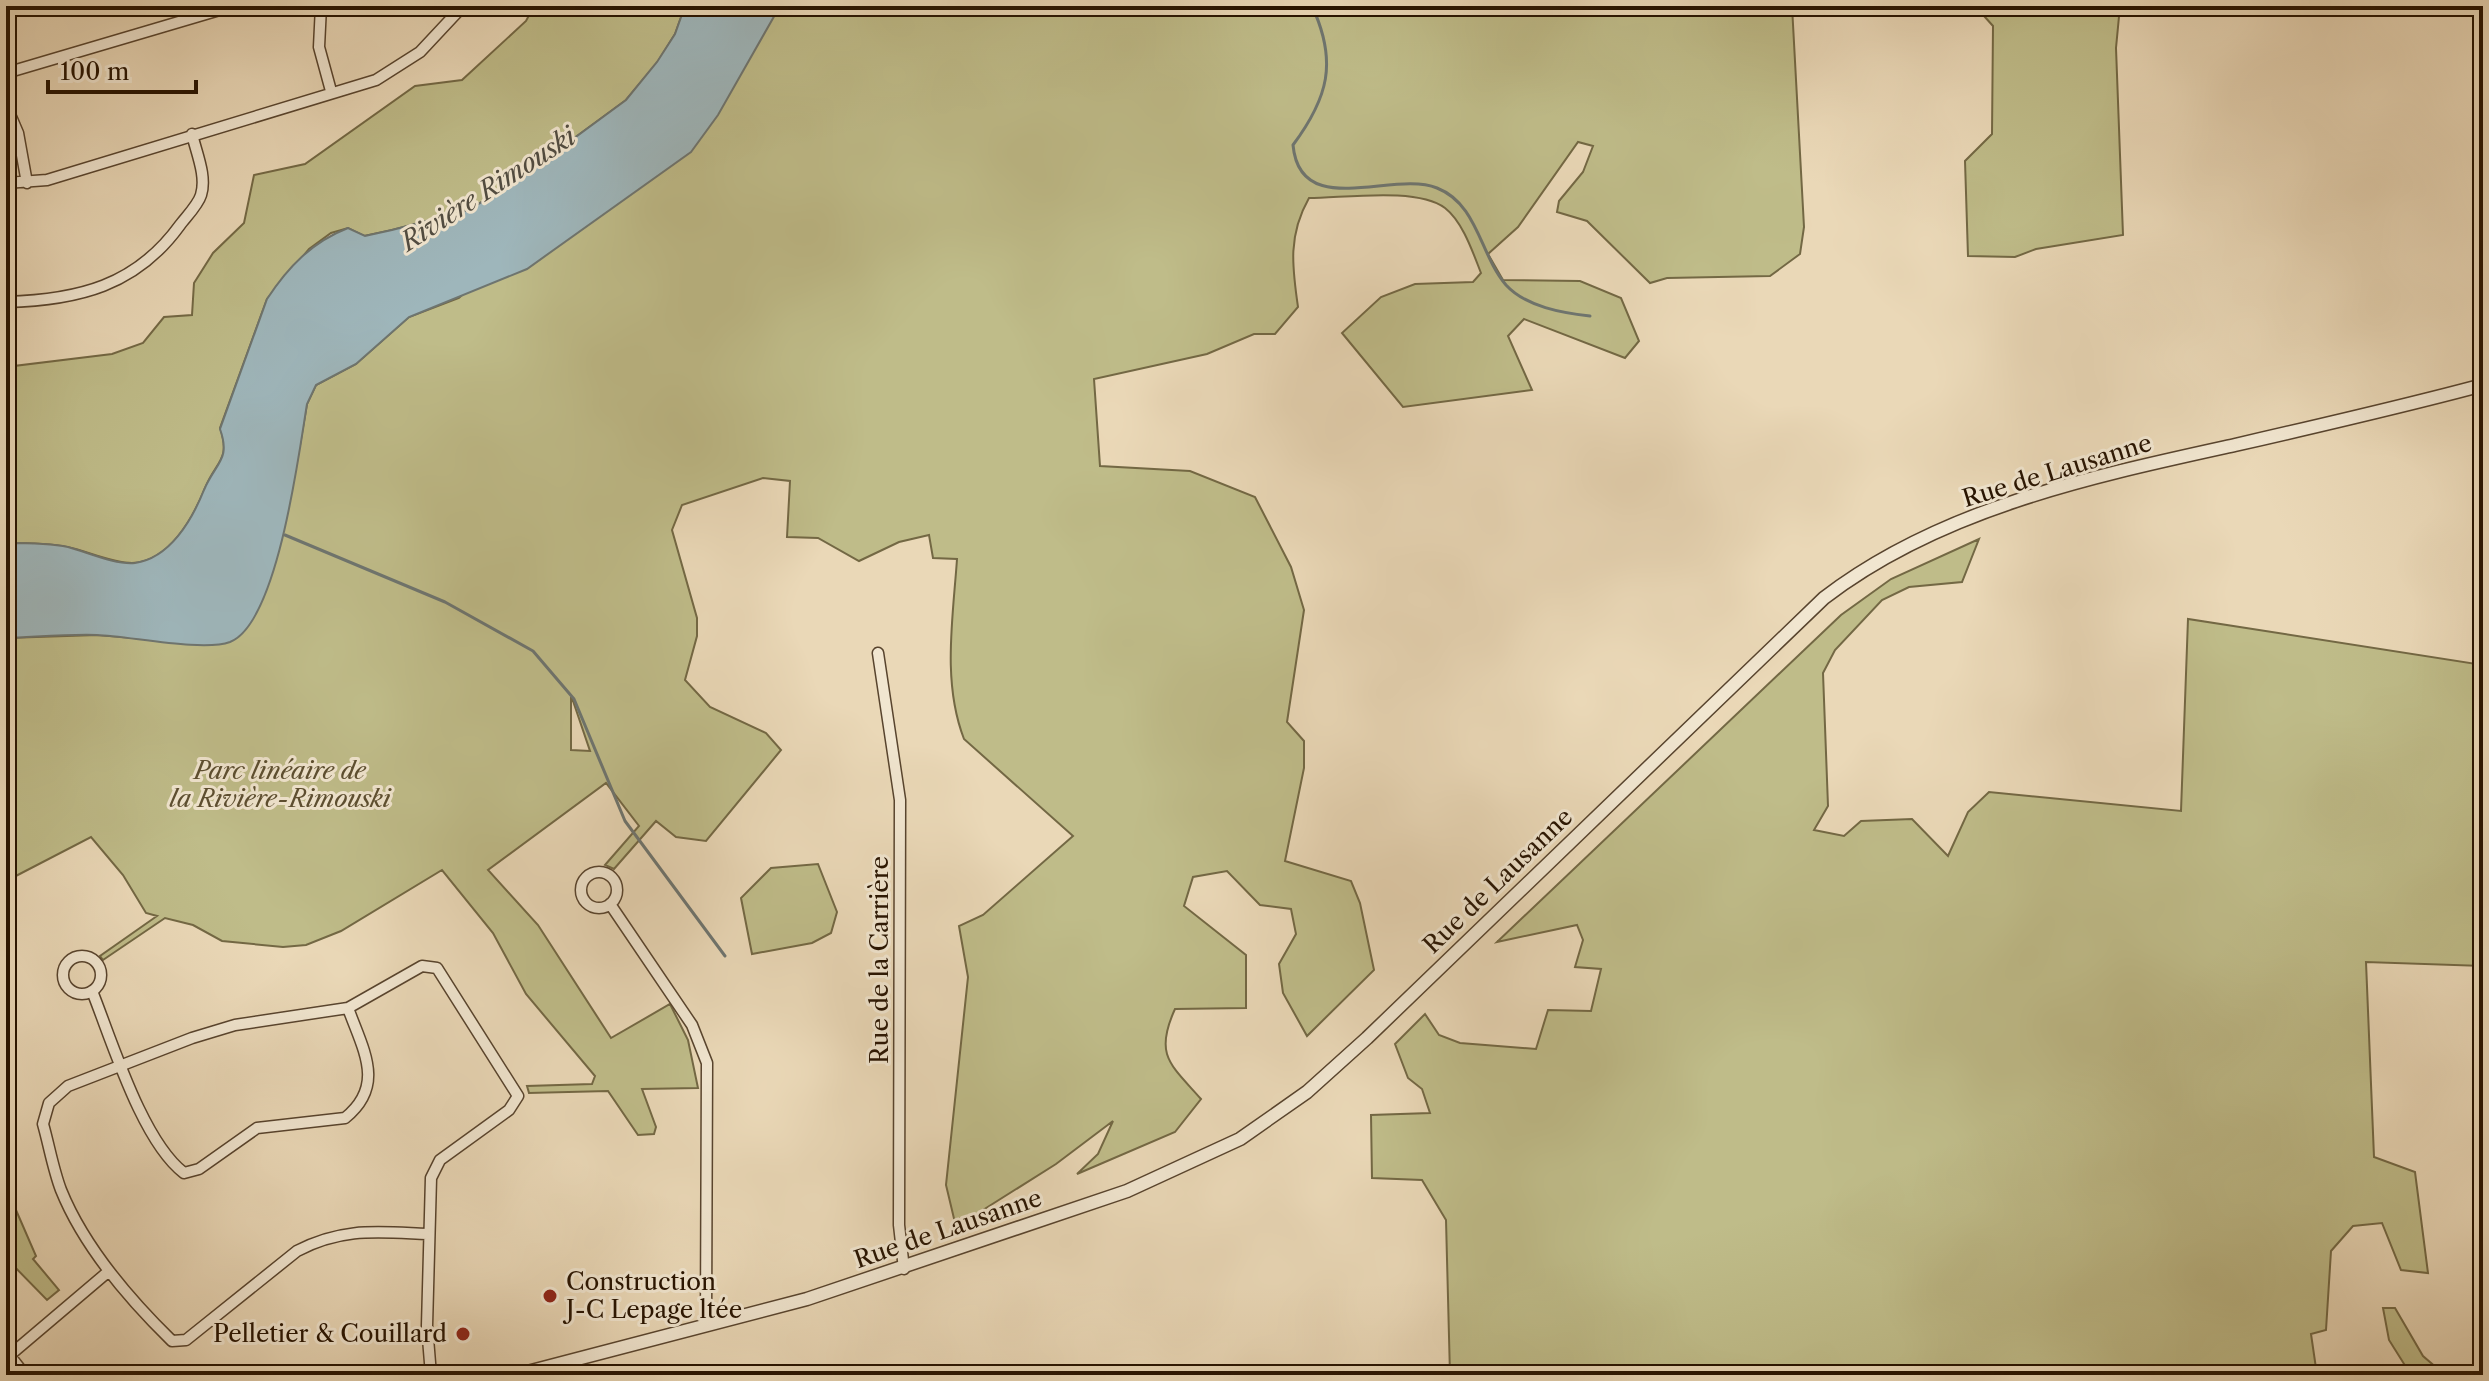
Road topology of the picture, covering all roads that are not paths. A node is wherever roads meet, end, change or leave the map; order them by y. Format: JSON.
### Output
{"nodes":[{"id":1,"x":233,"y":6,"type":"edge"},
{"id":2,"x":321,"y":6,"type":"edge"},
{"id":3,"x":463,"y":6,"type":"edge"},
{"id":4,"x":6,"y":73,"type":"edge"},
{"id":5,"x":331,"y":91,"type":"junction"},
{"id":6,"x":6,"y":105,"type":"edge"},
{"id":7,"x":192,"y":134,"type":"junction"},
{"id":8,"x":6,"y":183,"type":"edge"},
{"id":9,"x":27,"y":183,"type":"junction"},
{"id":10,"x":6,"y":302,"type":"edge"},
{"id":11,"x":2483,"y":385,"type":"edge"},
{"id":12,"x":878,"y":653,"type":"dead end"},
{"id":13,"x":610,"y":904,"type":"dead end"},
{"id":14,"x":92,"y":991,"type":"dead end"},
{"id":15,"x":348,"y":1008,"type":"junction"},
{"id":16,"x":122,"y":1065,"type":"junction"},
{"id":17,"x":427,"y":1234,"type":"junction"},
{"id":18,"x":904,"y":1269,"type":"junction"},
{"id":19,"x":109,"y":1271,"type":"junction"},
{"id":20,"x":706,"y":1323,"type":"junction"},
{"id":21,"x":8,"y":1352,"type":"edge"},
{"id":22,"x":530,"y":1373,"type":"edge"},
{"id":23,"x":25,"y":1375,"type":"edge"},
{"id":24,"x":431,"y":1375,"type":"edge"},
{"id":25,"x":516,"y":1375,"type":"edge"}],
"edges":[{"from":1,"to":4,"type":"street"},
{"from":2,"to":5,"type":"street"},
{"from":3,"to":5,"type":"street"},
{"from":5,"to":7,"type":"street"},
{"from":6,"to":9,"type":"street"},
{"from":7,"to":9,"type":"street"},
{"from":7,"to":10,"type":"street"},
{"from":8,"to":9,"type":"street"},
{"from":11,"to":18,"type":"street","name":"Rue de Lausanne"},
{"from":12,"to":18,"type":"street","name":"Rue de la Carrière"},
{"from":13,"to":20,"type":"street"},
{"from":14,"to":16,"type":"street"},
{"from":15,"to":16,"type":"street"},
{"from":15,"to":16,"type":"street"},
{"from":15,"to":17,"type":"street"},
{"from":16,"to":19,"type":"street"},
{"from":17,"to":19,"type":"street"},
{"from":17,"to":24,"type":"street"},
{"from":18,"to":20,"type":"street","name":"Rue de Lausanne"},
{"from":19,"to":21,"type":"street"},
{"from":20,"to":22,"type":"street","name":"Rue de Lausanne"},
{"from":21,"to":23,"type":"street"},
{"from":22,"to":25,"type":"street","name":"Rue de Lausanne"}]}
